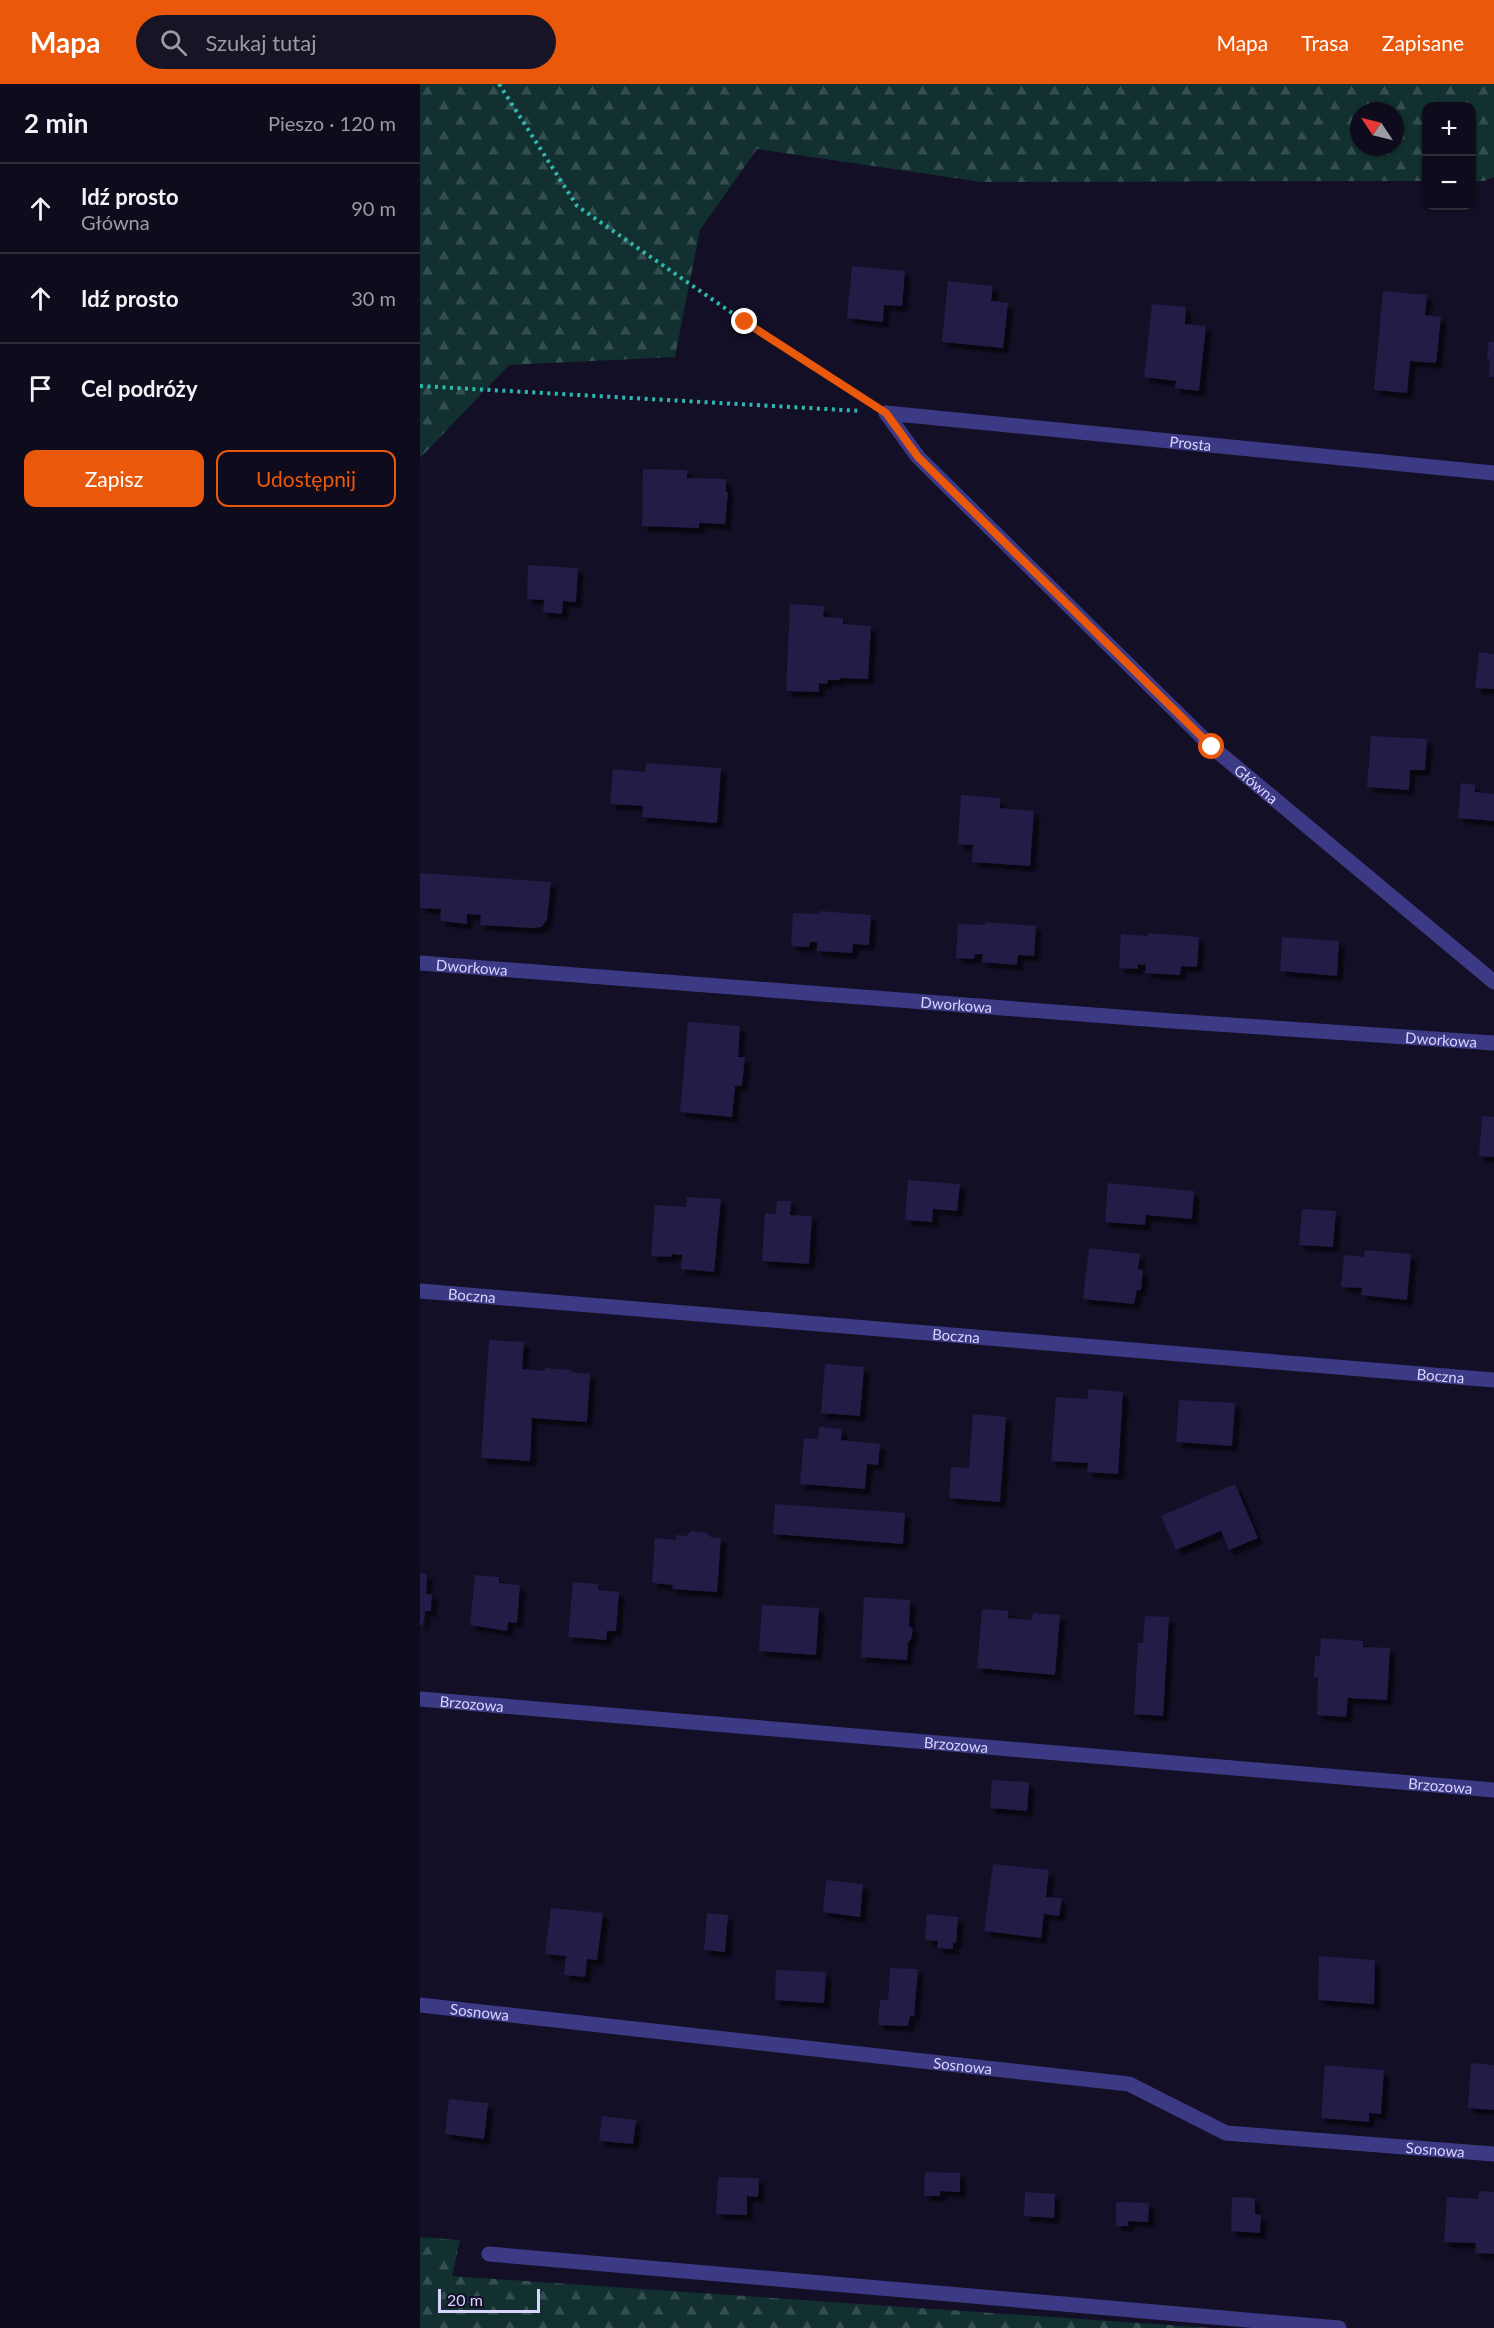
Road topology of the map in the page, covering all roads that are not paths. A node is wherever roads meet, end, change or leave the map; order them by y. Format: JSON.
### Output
{"nodes":[{"id":1,"x":886,"y":413,"type":"joint"},
{"id":2,"x":1494,"y":473,"type":"edge"},
{"id":3,"x":420,"y":963,"type":"edge"},
{"id":4,"x":1494,"y":982,"type":"edge"},
{"id":5,"x":1494,"y":1042,"type":"edge"},
{"id":6,"x":420,"y":1290,"type":"edge"},
{"id":7,"x":1494,"y":1380,"type":"edge"},
{"id":8,"x":420,"y":1699,"type":"edge"},
{"id":9,"x":1494,"y":1790,"type":"edge"},
{"id":10,"x":420,"y":2005,"type":"edge"},
{"id":11,"x":1494,"y":2154,"type":"edge"},
{"id":12,"x":489,"y":2254,"type":"dead end"},
{"id":13,"x":1339,"y":2328,"type":"edge"}],
"edges":[{"from":1,"to":2,"type":"street","name":"Prosta"},
{"from":1,"to":4,"type":"street","name":"Główna"},
{"from":3,"to":5,"type":"street","name":"Dworkowa"},
{"from":6,"to":7,"type":"street","name":"Boczna"},
{"from":8,"to":9,"type":"street","name":"Brzozowa"},
{"from":10,"to":11,"type":"street","name":"Sosnowa"},
{"from":12,"to":13,"type":"street"}]}
